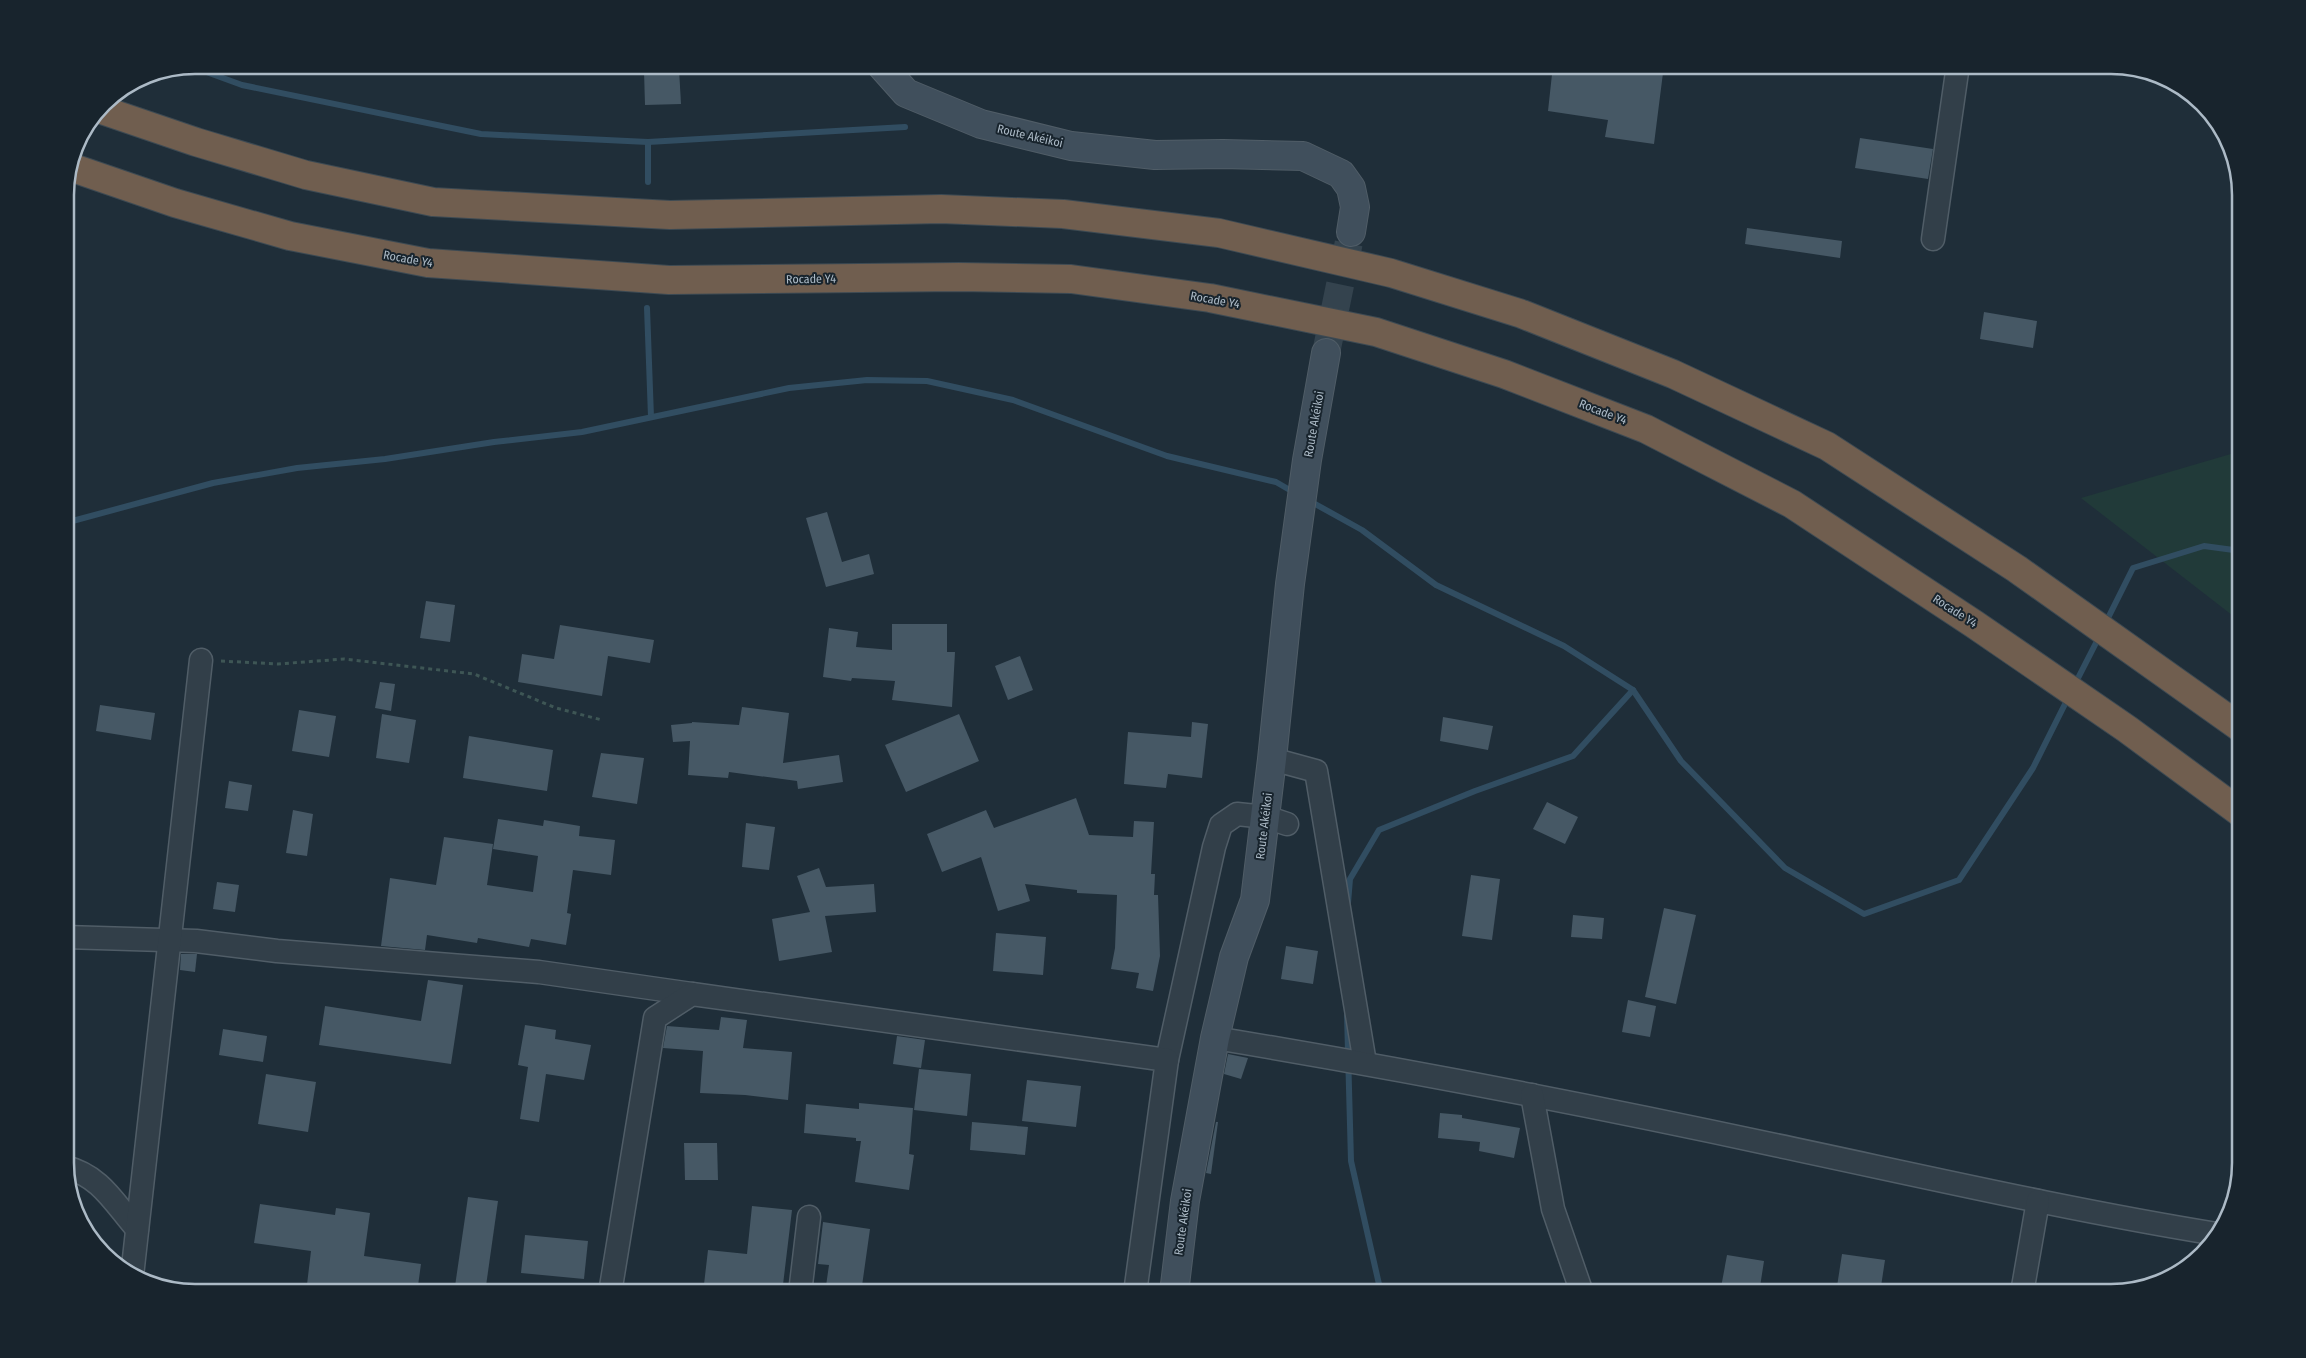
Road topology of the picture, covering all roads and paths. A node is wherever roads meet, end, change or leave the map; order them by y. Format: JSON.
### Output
{"nodes":[{"id":1,"x":889,"y":74,"type":"edge"},
{"id":2,"x":1957,"y":74,"type":"edge"},
{"id":3,"x":107,"y":112,"type":"edge"},
{"id":4,"x":77,"y":170,"type":"edge"},
{"id":5,"x":1351,"y":232,"type":"tunnel mouth"},
{"id":6,"x":1933,"y":239,"type":"dead end"},
{"id":7,"x":1326,"y":353,"type":"tunnel mouth"},
{"id":8,"x":201,"y":660,"type":"joint"},
{"id":9,"x":602,"y":720,"type":"dead end"},
{"id":10,"x":2232,"y":722,"type":"edge"},
{"id":11,"x":1272,"y":759,"type":"junction"},
{"id":12,"x":2232,"y":806,"type":"edge"},
{"id":13,"x":1276,"y":820,"type":"junction"},
{"id":14,"x":74,"y":937,"type":"edge"},
{"id":15,"x":169,"y":942,"type":"junction"},
{"id":16,"x":692,"y":994,"type":"junction"},
{"id":17,"x":1215,"y":1038,"type":"junction"},
{"id":18,"x":1167,"y":1060,"type":"junction"},
{"id":19,"x":1365,"y":1063,"type":"junction"},
{"id":20,"x":1532,"y":1095,"type":"junction"},
{"id":21,"x":74,"y":1171,"type":"edge"},
{"id":22,"x":2038,"y":1201,"type":"junction"},
{"id":23,"x":809,"y":1217,"type":"dead end"},
{"id":24,"x":137,"y":1229,"type":"junction"},
{"id":25,"x":2210,"y":1233,"type":"edge"},
{"id":26,"x":133,"y":1267,"type":"edge"},
{"id":27,"x":611,"y":1284,"type":"edge"},
{"id":28,"x":801,"y":1284,"type":"edge"},
{"id":29,"x":1136,"y":1284,"type":"edge"},
{"id":30,"x":1175,"y":1284,"type":"edge"},
{"id":31,"x":1579,"y":1284,"type":"edge"},
{"id":32,"x":2024,"y":1284,"type":"edge"}],
"edges":[{"from":1,"to":5,"type":"street","name":"Route Akéikoi"},
{"from":2,"to":6,"type":"street"},
{"from":3,"to":10,"type":"highway"},
{"from":4,"to":12,"type":"highway","name":"Rocade Y4"},
{"from":7,"to":11,"type":"street","name":"Route Akéikoi"},
{"from":8,"to":9,"type":"path"},
{"from":8,"to":15,"type":"street"},
{"from":11,"to":13,"type":"street","name":"Route Akéikoi"},
{"from":11,"to":19,"type":"street"},
{"from":13,"to":17,"type":"street","name":"Route Akéikoi"},
{"from":13,"to":18,"type":"street"},
{"from":14,"to":15,"type":"street"},
{"from":15,"to":16,"type":"street"},
{"from":15,"to":24,"type":"street"},
{"from":16,"to":18,"type":"street"},
{"from":16,"to":27,"type":"street"},
{"from":17,"to":19,"type":"street"},
{"from":17,"to":30,"type":"street","name":"Route Akéikoi"},
{"from":18,"to":29,"type":"street"},
{"from":19,"to":20,"type":"street"},
{"from":20,"to":22,"type":"street"},
{"from":20,"to":31,"type":"street"},
{"from":21,"to":24,"type":"street"},
{"from":22,"to":25,"type":"street"},
{"from":22,"to":32,"type":"street"},
{"from":23,"to":28,"type":"street"},
{"from":24,"to":26,"type":"street"}]}
